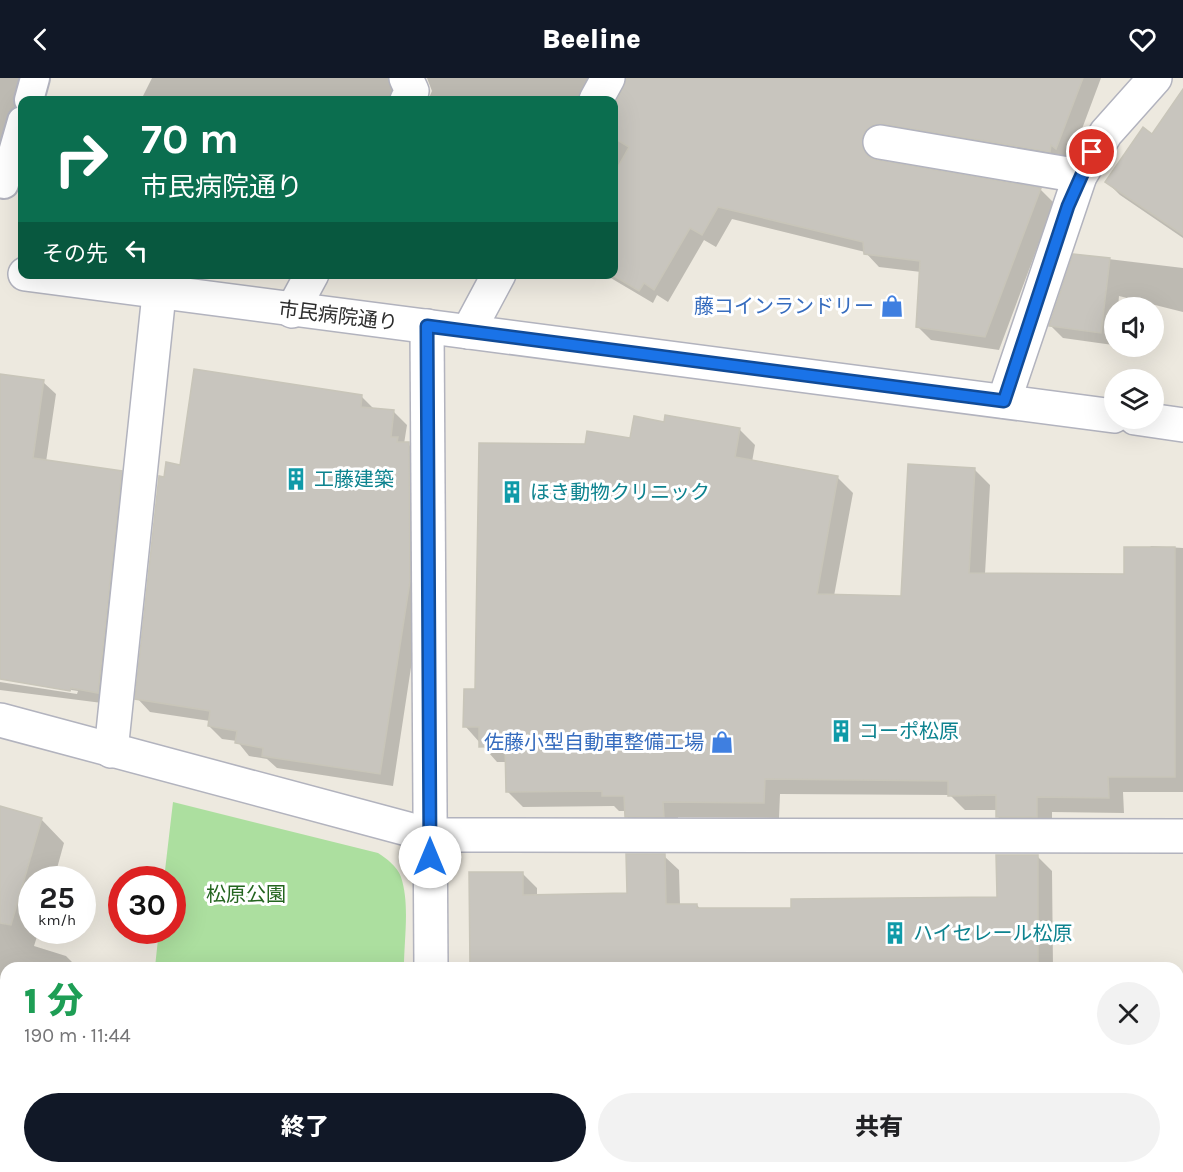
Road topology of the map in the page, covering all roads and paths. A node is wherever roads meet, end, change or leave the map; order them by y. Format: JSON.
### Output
{"nodes":[{"id":1,"x":35,"y":78,"type":"edge"},
{"id":2,"x":406,"y":78,"type":"edge"},
{"id":3,"x":608,"y":78,"type":"edge"},
{"id":4,"x":1148,"y":81,"type":"edge"},
{"id":5,"x":29,"y":96,"type":"edge"},
{"id":6,"x":409,"y":96,"type":"edge"},
{"id":7,"x":598,"y":96,"type":"edge"},
{"id":8,"x":18,"y":135,"type":"edge"},
{"id":9,"x":880,"y":142,"type":"dead end"},
{"id":10,"x":1080,"y":176,"type":"junction"},
{"id":11,"x":0,"y":183,"type":"edge"},
{"id":12,"x":0,"y":271,"type":"edge"},
{"id":13,"x":18,"y":273,"type":"edge"},
{"id":14,"x":58,"y":279,"type":"edge"},
{"id":15,"x":309,"y":279,"type":"edge"},
{"id":16,"x":496,"y":279,"type":"edge"},
{"id":17,"x":159,"y":294,"type":"junction"},
{"id":18,"x":291,"y":311,"type":"junction"},
{"id":19,"x":427,"y":326,"type":"junction"},
{"id":20,"x":468,"y":332,"type":"junction"},
{"id":21,"x":1004,"y":401,"type":"junction"},
{"id":22,"x":1104,"y":415,"type":"edge"},
{"id":23,"x":1164,"y":422,"type":"edge"},
{"id":24,"x":1183,"y":425,"type":"edge"},
{"id":25,"x":0,"y":720,"type":"edge"},
{"id":26,"x":111,"y":751,"type":"junction"},
{"id":27,"x":430,"y":835,"type":"junction"},
{"id":28,"x":1183,"y":836,"type":"edge"},
{"id":29,"x":431,"y":962,"type":"edge"}],
"edges":[{"from":1,"to":5,"type":"lane"},
{"from":2,"to":6,"type":"street"},
{"from":3,"to":7,"type":"street"},
{"from":4,"to":10,"type":"street"},
{"from":8,"to":11,"type":"lane"},
{"from":9,"to":10,"type":"street"},
{"from":10,"to":21,"type":"street"},
{"from":12,"to":13,"type":"street","name":"市民病院通り"},
{"from":14,"to":17,"type":"street","name":"市民病院通り"},
{"from":15,"to":18,"type":"street"},
{"from":16,"to":20,"type":"street"},
{"from":17,"to":18,"type":"street","name":"市民病院通り"},
{"from":17,"to":26,"type":"street"},
{"from":18,"to":19,"type":"street","name":"市民病院通り"},
{"from":19,"to":20,"type":"street","name":"市民病院通り"},
{"from":19,"to":27,"type":"street"},
{"from":20,"to":21,"type":"street","name":"市民病院通り"},
{"from":21,"to":22,"type":"street","name":"市民病院通り"},
{"from":23,"to":24,"type":"street"},
{"from":25,"to":26,"type":"street"},
{"from":26,"to":27,"type":"street"},
{"from":27,"to":28,"type":"street"},
{"from":27,"to":29,"type":"street"}]}
